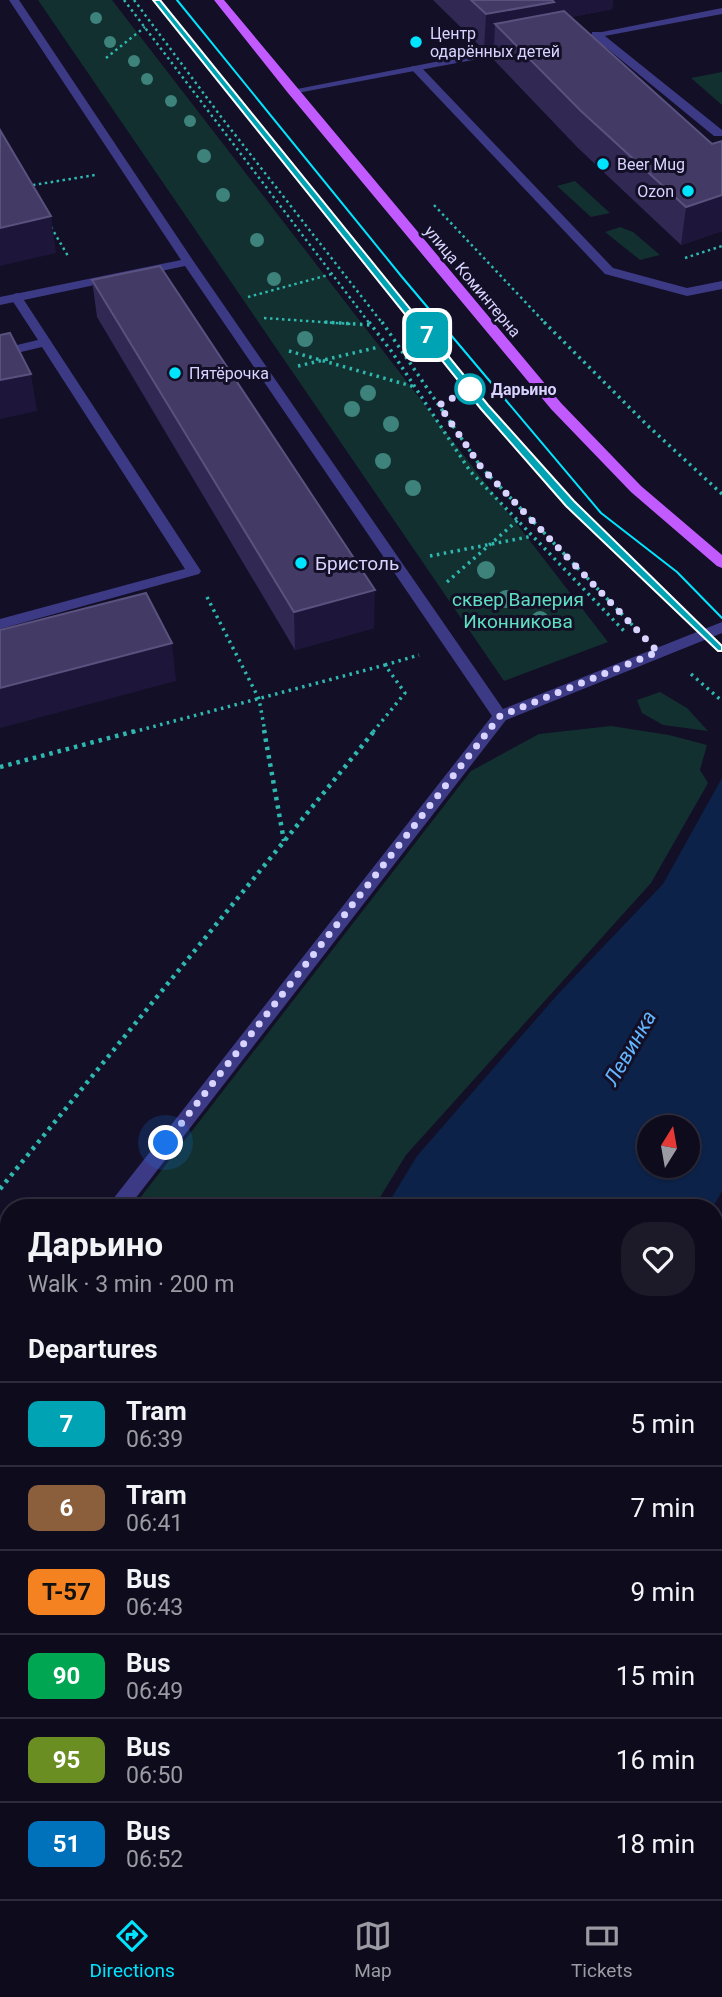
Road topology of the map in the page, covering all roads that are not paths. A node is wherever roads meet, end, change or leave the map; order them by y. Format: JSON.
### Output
{"nodes":[{"id":1,"x":14,"y":0,"type":"edge"},
{"id":2,"x":219,"y":0,"type":"edge"},
{"id":3,"x":721,"y":12,"type":"edge"},
{"id":4,"x":596,"y":34,"type":"junction"},
{"id":5,"x":557,"y":41,"type":"edge"},
{"id":6,"x":532,"y":46,"type":"edge"},
{"id":7,"x":416,"y":68,"type":"junction"},
{"id":8,"x":292,"y":91,"type":"junction"},
{"id":9,"x":722,"y":133,"type":"edge"},
{"id":10,"x":188,"y":262,"type":"junction"},
{"id":11,"x":722,"y":285,"type":"edge"},
{"id":12,"x":16,"y":298,"type":"junction"},
{"id":13,"x":0,"y":301,"type":"edge"},
{"id":14,"x":46,"y":342,"type":"junction"},
{"id":15,"x":0,"y":353,"type":"edge"},
{"id":16,"x":722,"y":563,"type":"edge"},
{"id":17,"x":0,"y":624,"type":"edge"},
{"id":18,"x":722,"y":626,"type":"edge"},
{"id":19,"x":500,"y":716,"type":"junction"},
{"id":20,"x":123,"y":1199,"type":"edge"}],
"edges":[{"from":1,"to":10,"type":"street"},
{"from":2,"to":8,"type":"main road","name":"улица Коминтерна"},
{"from":3,"to":4,"type":"street"},
{"from":4,"to":5,"type":"street"},
{"from":4,"to":9,"type":"street"},
{"from":6,"to":7,"type":"street"},
{"from":7,"to":8,"type":"street"},
{"from":7,"to":11,"type":"street"},
{"from":8,"to":16,"type":"main road","name":"улица Коминтерна"},
{"from":10,"to":12,"type":"street"},
{"from":10,"to":19,"type":"street"},
{"from":12,"to":13,"type":"street"},
{"from":12,"to":14,"type":"street"},
{"from":14,"to":15,"type":"street"},
{"from":14,"to":17,"type":"street"},
{"from":18,"to":19,"type":"street"},
{"from":19,"to":20,"type":"street"}]}
